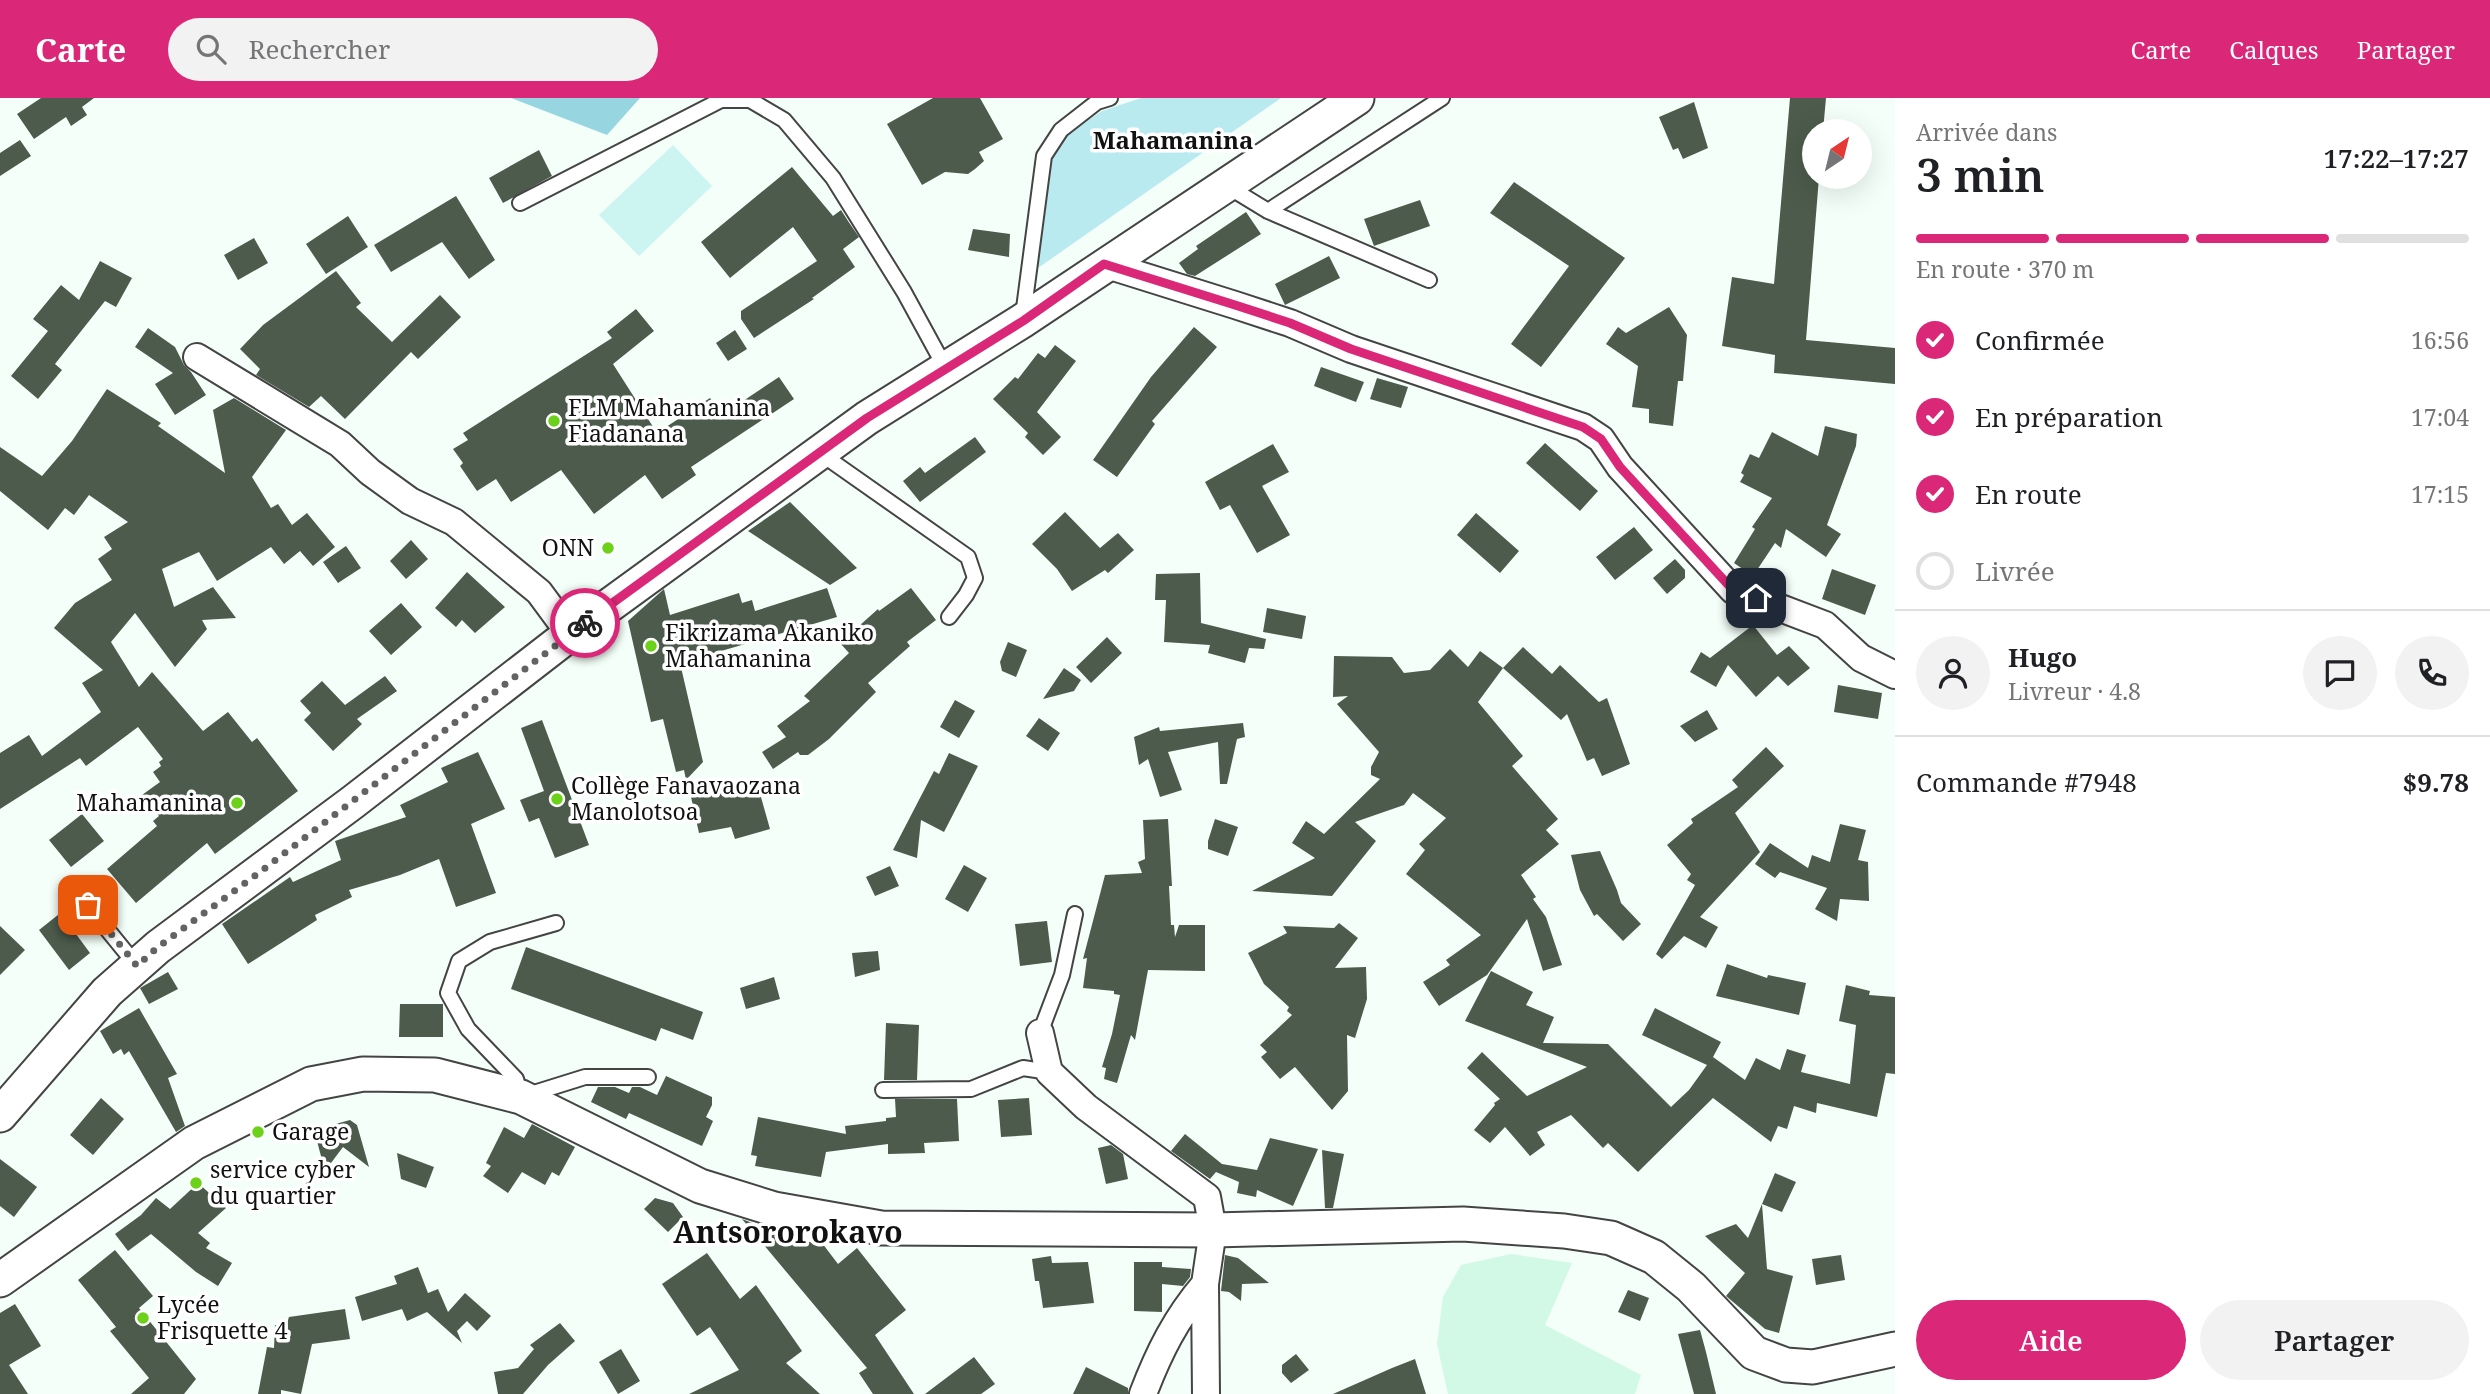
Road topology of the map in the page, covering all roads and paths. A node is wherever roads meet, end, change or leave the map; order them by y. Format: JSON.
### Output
{"nodes":[{"id":1,"x":1110,"y":98,"type":"edge"},
{"id":2,"x":1357,"y":98,"type":"edge"},
{"id":3,"x":1442,"y":98,"type":"edge"},
{"id":4,"x":1225,"y":186,"type":"junction"},
{"id":5,"x":520,"y":203,"type":"dead end"},
{"id":6,"x":1268,"y":211,"type":"junction"},
{"id":7,"x":1104,"y":264,"type":"junction"},
{"id":8,"x":1429,"y":280,"type":"dead end"},
{"id":9,"x":1023,"y":321,"type":"junction"},
{"id":10,"x":197,"y":357,"type":"dead end"},
{"id":11,"x":946,"y":369,"type":"junction"},
{"id":12,"x":819,"y":452,"type":"junction"},
{"id":13,"x":949,"y":617,"type":"dead end"},
{"id":14,"x":570,"y":634,"type":"junction"},
{"id":15,"x":1895,"y":675,"type":"edge"},
{"id":16,"x":71,"y":885,"type":"dead end"},
{"id":17,"x":1075,"y":914,"type":"dead end"},
{"id":18,"x":556,"y":923,"type":"dead end"},
{"id":19,"x":137,"y":966,"type":"junction"},
{"id":20,"x":1040,"y":1033,"type":"joint"},
{"id":21,"x":1049,"y":1072,"type":"junction"},
{"id":22,"x":648,"y":1077,"type":"dead end"},
{"id":23,"x":883,"y":1090,"type":"dead end"},
{"id":24,"x":521,"y":1097,"type":"junction"},
{"id":25,"x":0,"y":1115,"type":"edge"},
{"id":26,"x":1213,"y":1230,"type":"junction"},
{"id":27,"x":0,"y":1280,"type":"edge"},
{"id":28,"x":1205,"y":1284,"type":"junction"},
{"id":29,"x":1895,"y":1349,"type":"edge"},
{"id":30,"x":1143,"y":1394,"type":"edge"},
{"id":31,"x":1206,"y":1394,"type":"edge"}],
"edges":[{"from":1,"to":9,"type":"lane"},
{"from":2,"to":4,"type":"street"},
{"from":3,"to":6,"type":"lane"},
{"from":4,"to":6,"type":"lane"},
{"from":4,"to":7,"type":"street"},
{"from":5,"to":11,"type":"lane"},
{"from":6,"to":8,"type":"lane"},
{"from":7,"to":9,"type":"street"},
{"from":7,"to":15,"type":"street"},
{"from":9,"to":11,"type":"street"},
{"from":10,"to":14,"type":"street"},
{"from":11,"to":12,"type":"street"},
{"from":12,"to":13,"type":"lane"},
{"from":12,"to":14,"type":"street"},
{"from":14,"to":19,"type":"street"},
{"from":16,"to":19,"type":"lane"},
{"from":17,"to":20,"type":"lane"},
{"from":18,"to":24,"type":"lane"},
{"from":19,"to":25,"type":"street"},
{"from":20,"to":21,"type":"street"},
{"from":21,"to":23,"type":"lane"},
{"from":21,"to":26,"type":"street"},
{"from":22,"to":24,"type":"lane"},
{"from":24,"to":26,"type":"street"},
{"from":24,"to":27,"type":"street"},
{"from":26,"to":28,"type":"street"},
{"from":26,"to":29,"type":"street"},
{"from":28,"to":30,"type":"street"},
{"from":28,"to":31,"type":"street"}]}
